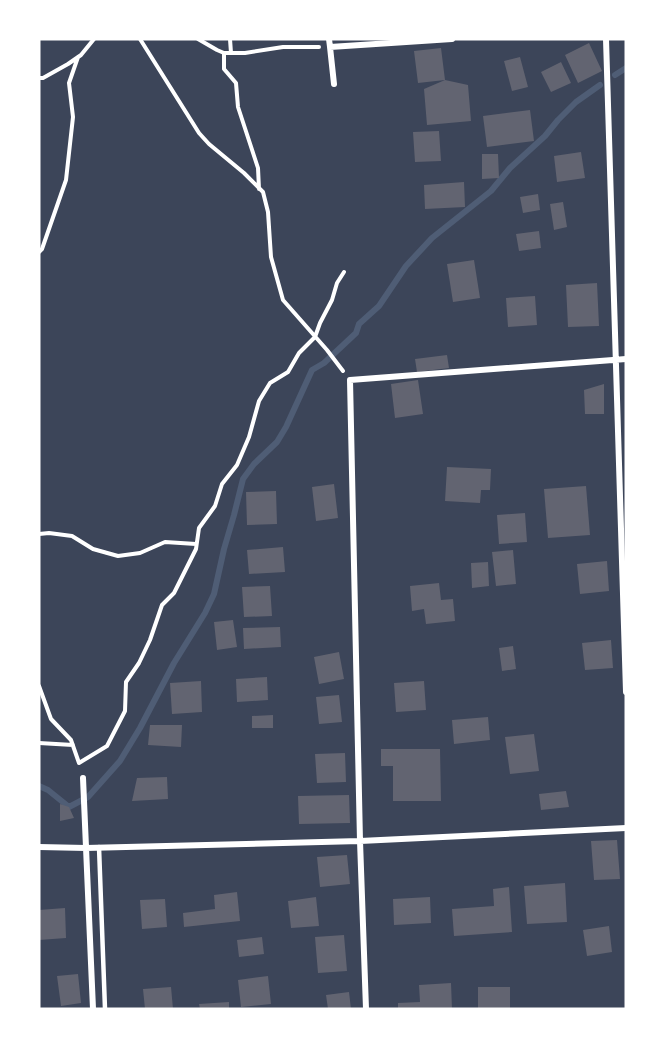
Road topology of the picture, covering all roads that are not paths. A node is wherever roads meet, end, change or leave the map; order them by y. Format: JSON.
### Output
{"nodes":[{"id":1,"x":329,"y":39,"type":"edge"},
{"id":2,"x":452,"y":39,"type":"edge"},
{"id":3,"x":606,"y":39,"type":"edge"},
{"id":4,"x":330,"y":47,"type":"junction"},
{"id":5,"x":334,"y":84,"type":"dead end"},
{"id":6,"x":617,"y":359,"type":"junction"},
{"id":7,"x":626,"y":359,"type":"edge"},
{"id":8,"x":626,"y":692,"type":"edge"},
{"id":9,"x":83,"y":778,"type":"road end"},
{"id":10,"x":626,"y":828,"type":"edge"},
{"id":11,"x":360,"y":841,"type":"junction"},
{"id":12,"x":39,"y":847,"type":"edge"},
{"id":13,"x":99,"y":847,"type":"junction"},
{"id":14,"x":86,"y":848,"type":"junction"},
{"id":15,"x":93,"y":1009,"type":"edge"},
{"id":16,"x":105,"y":1009,"type":"edge"},
{"id":17,"x":366,"y":1009,"type":"edge"}],
"edges":[{"from":1,"to":4,"type":"street"},
{"from":2,"to":4,"type":"street"},
{"from":3,"to":6,"type":"street"},
{"from":4,"to":5,"type":"street"},
{"from":6,"to":7,"type":"street"},
{"from":6,"to":8,"type":"street"},
{"from":6,"to":11,"type":"street"},
{"from":9,"to":14,"type":"street"},
{"from":10,"to":11,"type":"street"},
{"from":11,"to":13,"type":"street"},
{"from":11,"to":17,"type":"street"},
{"from":12,"to":14,"type":"street"},
{"from":13,"to":14,"type":"street"},
{"from":13,"to":16,"type":"lane"},
{"from":14,"to":15,"type":"street"}]}
